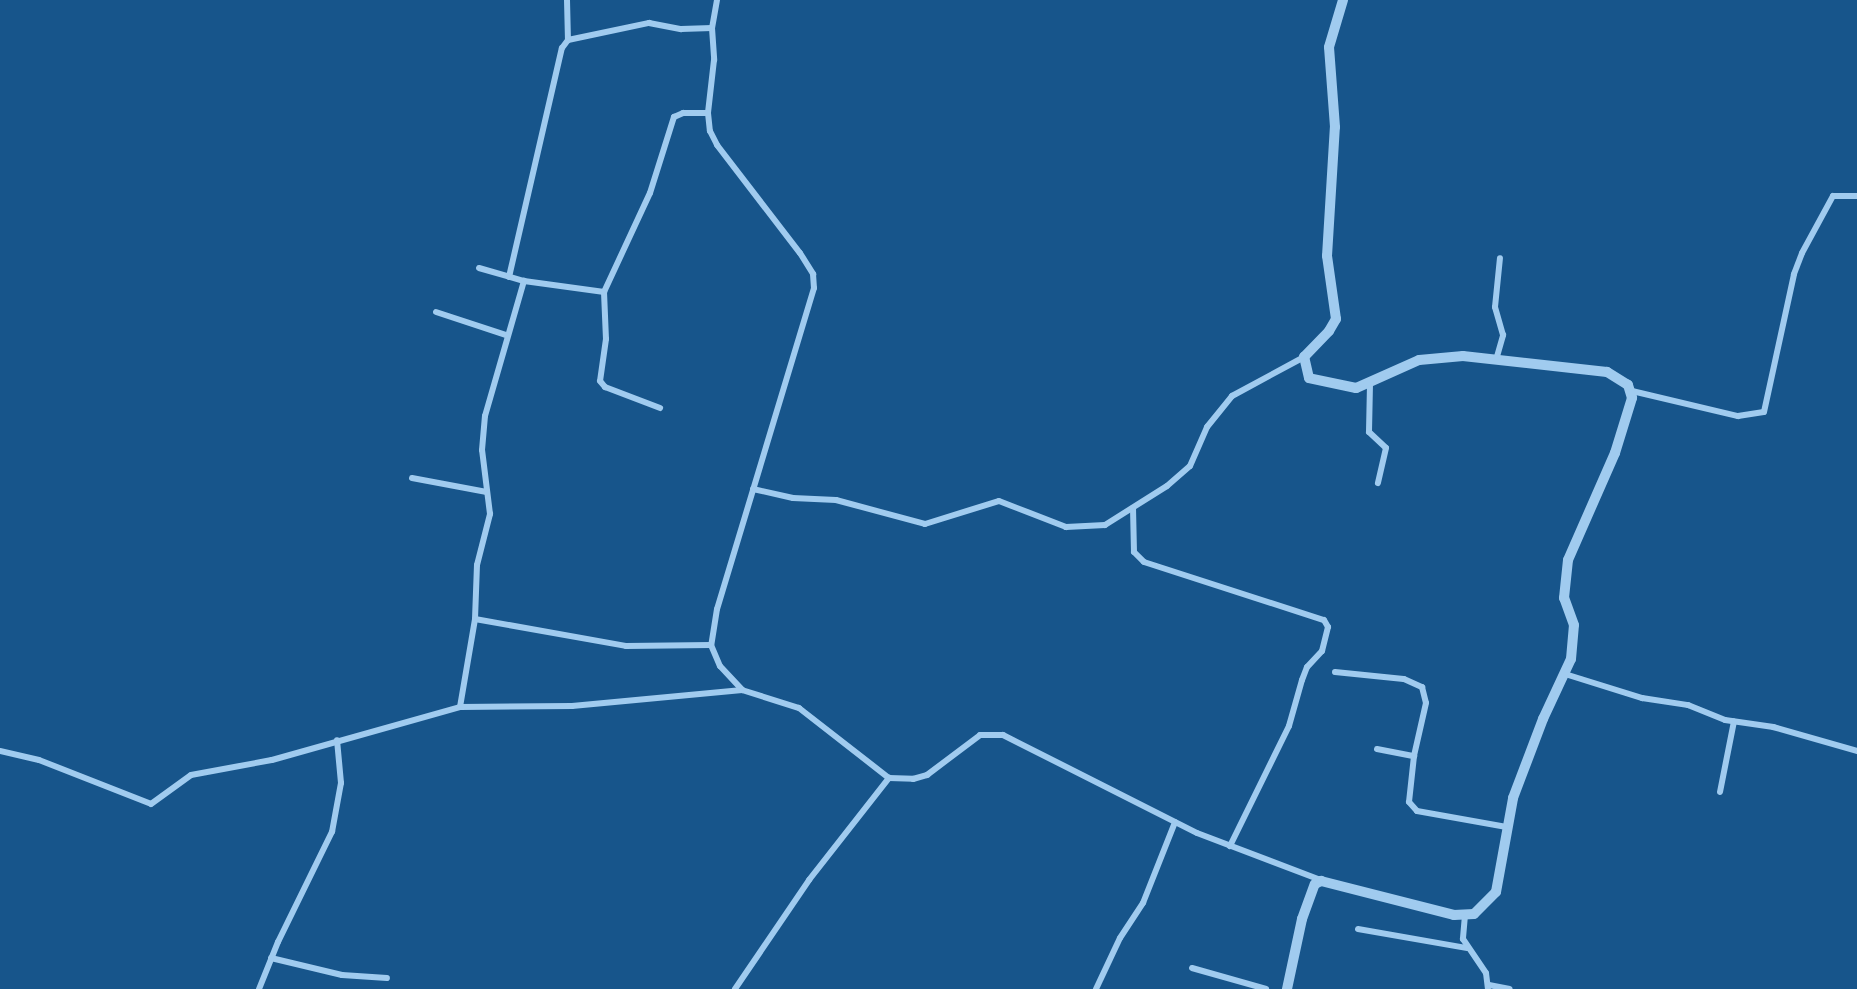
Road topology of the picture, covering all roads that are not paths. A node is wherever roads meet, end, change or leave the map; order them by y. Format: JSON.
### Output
{"nodes":[{"id":1,"x":567,"y":0,"type":"edge"},
{"id":2,"x":717,"y":0,"type":"edge"},
{"id":3,"x":1343,"y":0,"type":"edge"},
{"id":4,"x":711,"y":28,"type":"junction"},
{"id":5,"x":568,"y":40,"type":"junction"},
{"id":6,"x":708,"y":113,"type":"junction"},
{"id":7,"x":1857,"y":196,"type":"edge"},
{"id":8,"x":1500,"y":258,"type":"dead end"},
{"id":9,"x":479,"y":268,"type":"dead end"},
{"id":10,"x":509,"y":277,"type":"junction"},
{"id":11,"x":524,"y":281,"type":"junction"},
{"id":12,"x":604,"y":292,"type":"junction"},
{"id":13,"x":436,"y":312,"type":"dead end"},
{"id":14,"x":506,"y":335,"type":"junction"},
{"id":15,"x":1304,"y":357,"type":"junction"},
{"id":16,"x":1496,"y":360,"type":"junction"},
{"id":17,"x":1370,"y":384,"type":"junction"},
{"id":18,"x":1632,"y":391,"type":"junction"},
{"id":19,"x":660,"y":408,"type":"dead end"},
{"id":20,"x":412,"y":478,"type":"dead end"},
{"id":21,"x":1378,"y":483,"type":"dead end"},
{"id":22,"x":753,"y":489,"type":"junction"},
{"id":23,"x":488,"y":492,"type":"junction"},
{"id":24,"x":1132,"y":508,"type":"junction"},
{"id":25,"x":475,"y":619,"type":"junction"},
{"id":26,"x":711,"y":645,"type":"junction"},
{"id":27,"x":1335,"y":672,"type":"dead end"},
{"id":28,"x":1564,"y":674,"type":"junction"},
{"id":29,"x":742,"y":690,"type":"junction"},
{"id":30,"x":460,"y":707,"type":"junction"},
{"id":31,"x":1734,"y":721,"type":"junction"},
{"id":32,"x":337,"y":740,"type":"junction"},
{"id":33,"x":1377,"y":749,"type":"dead end"},
{"id":34,"x":0,"y":751,"type":"edge"},
{"id":35,"x":1857,"y":751,"type":"edge"},
{"id":36,"x":1414,"y":756,"type":"junction"},
{"id":37,"x":889,"y":778,"type":"junction"},
{"id":38,"x":1720,"y":792,"type":"dead end"},
{"id":39,"x":1175,"y":822,"type":"junction"},
{"id":40,"x":1507,"y":827,"type":"junction"},
{"id":41,"x":1230,"y":846,"type":"junction"},
{"id":42,"x":1321,"y":881,"type":"junction"},
{"id":43,"x":1465,"y":915,"type":"junction"},
{"id":44,"x":1358,"y":929,"type":"dead end"},
{"id":45,"x":1467,"y":948,"type":"junction"},
{"id":46,"x":271,"y":958,"type":"junction"},
{"id":47,"x":1192,"y":968,"type":"dead end"},
{"id":48,"x":387,"y":978,"type":"dead end"},
{"id":49,"x":1488,"y":987,"type":"edge"},
{"id":50,"x":260,"y":989,"type":"edge"},
{"id":51,"x":735,"y":989,"type":"edge"},
{"id":52,"x":1096,"y":989,"type":"edge"},
{"id":53,"x":1266,"y":989,"type":"edge"},
{"id":54,"x":1287,"y":989,"type":"edge"},
{"id":55,"x":1510,"y":989,"type":"edge"}],
"edges":[{"from":1,"to":5,"type":"street"},
{"from":2,"to":4,"type":"street"},
{"from":3,"to":15,"type":"street"},
{"from":4,"to":5,"type":"street"},
{"from":4,"to":6,"type":"street"},
{"from":5,"to":10,"type":"street"},
{"from":6,"to":12,"type":"street"},
{"from":6,"to":22,"type":"street"},
{"from":7,"to":18,"type":"street"},
{"from":8,"to":16,"type":"street"},
{"from":9,"to":10,"type":"street"},
{"from":10,"to":11,"type":"street"},
{"from":11,"to":12,"type":"street"},
{"from":11,"to":14,"type":"street"},
{"from":12,"to":19,"type":"street"},
{"from":13,"to":14,"type":"street"},
{"from":14,"to":23,"type":"street"},
{"from":15,"to":17,"type":"street"},
{"from":15,"to":24,"type":"street"},
{"from":16,"to":17,"type":"street"},
{"from":16,"to":18,"type":"street"},
{"from":17,"to":21,"type":"street"},
{"from":18,"to":28,"type":"street"},
{"from":20,"to":23,"type":"street"},
{"from":22,"to":24,"type":"street"},
{"from":22,"to":26,"type":"street"},
{"from":23,"to":25,"type":"street"},
{"from":24,"to":41,"type":"street"},
{"from":25,"to":26,"type":"street"},
{"from":25,"to":30,"type":"street"},
{"from":26,"to":29,"type":"street"},
{"from":27,"to":36,"type":"street"},
{"from":28,"to":31,"type":"street"},
{"from":28,"to":40,"type":"street"},
{"from":29,"to":30,"type":"street"},
{"from":29,"to":37,"type":"street"},
{"from":30,"to":32,"type":"street"},
{"from":31,"to":35,"type":"street"},
{"from":31,"to":38,"type":"street"},
{"from":32,"to":34,"type":"street"},
{"from":32,"to":46,"type":"street"},
{"from":33,"to":36,"type":"street"},
{"from":36,"to":40,"type":"street"},
{"from":37,"to":39,"type":"street"},
{"from":37,"to":51,"type":"street"},
{"from":39,"to":41,"type":"street"},
{"from":39,"to":52,"type":"street"},
{"from":40,"to":43,"type":"street"},
{"from":41,"to":42,"type":"street"},
{"from":42,"to":43,"type":"street"},
{"from":42,"to":54,"type":"street"},
{"from":43,"to":45,"type":"street"},
{"from":44,"to":45,"type":"street"},
{"from":45,"to":49,"type":"street"},
{"from":46,"to":48,"type":"street"},
{"from":46,"to":50,"type":"street"},
{"from":47,"to":53,"type":"street"},
{"from":49,"to":55,"type":"street"}]}
